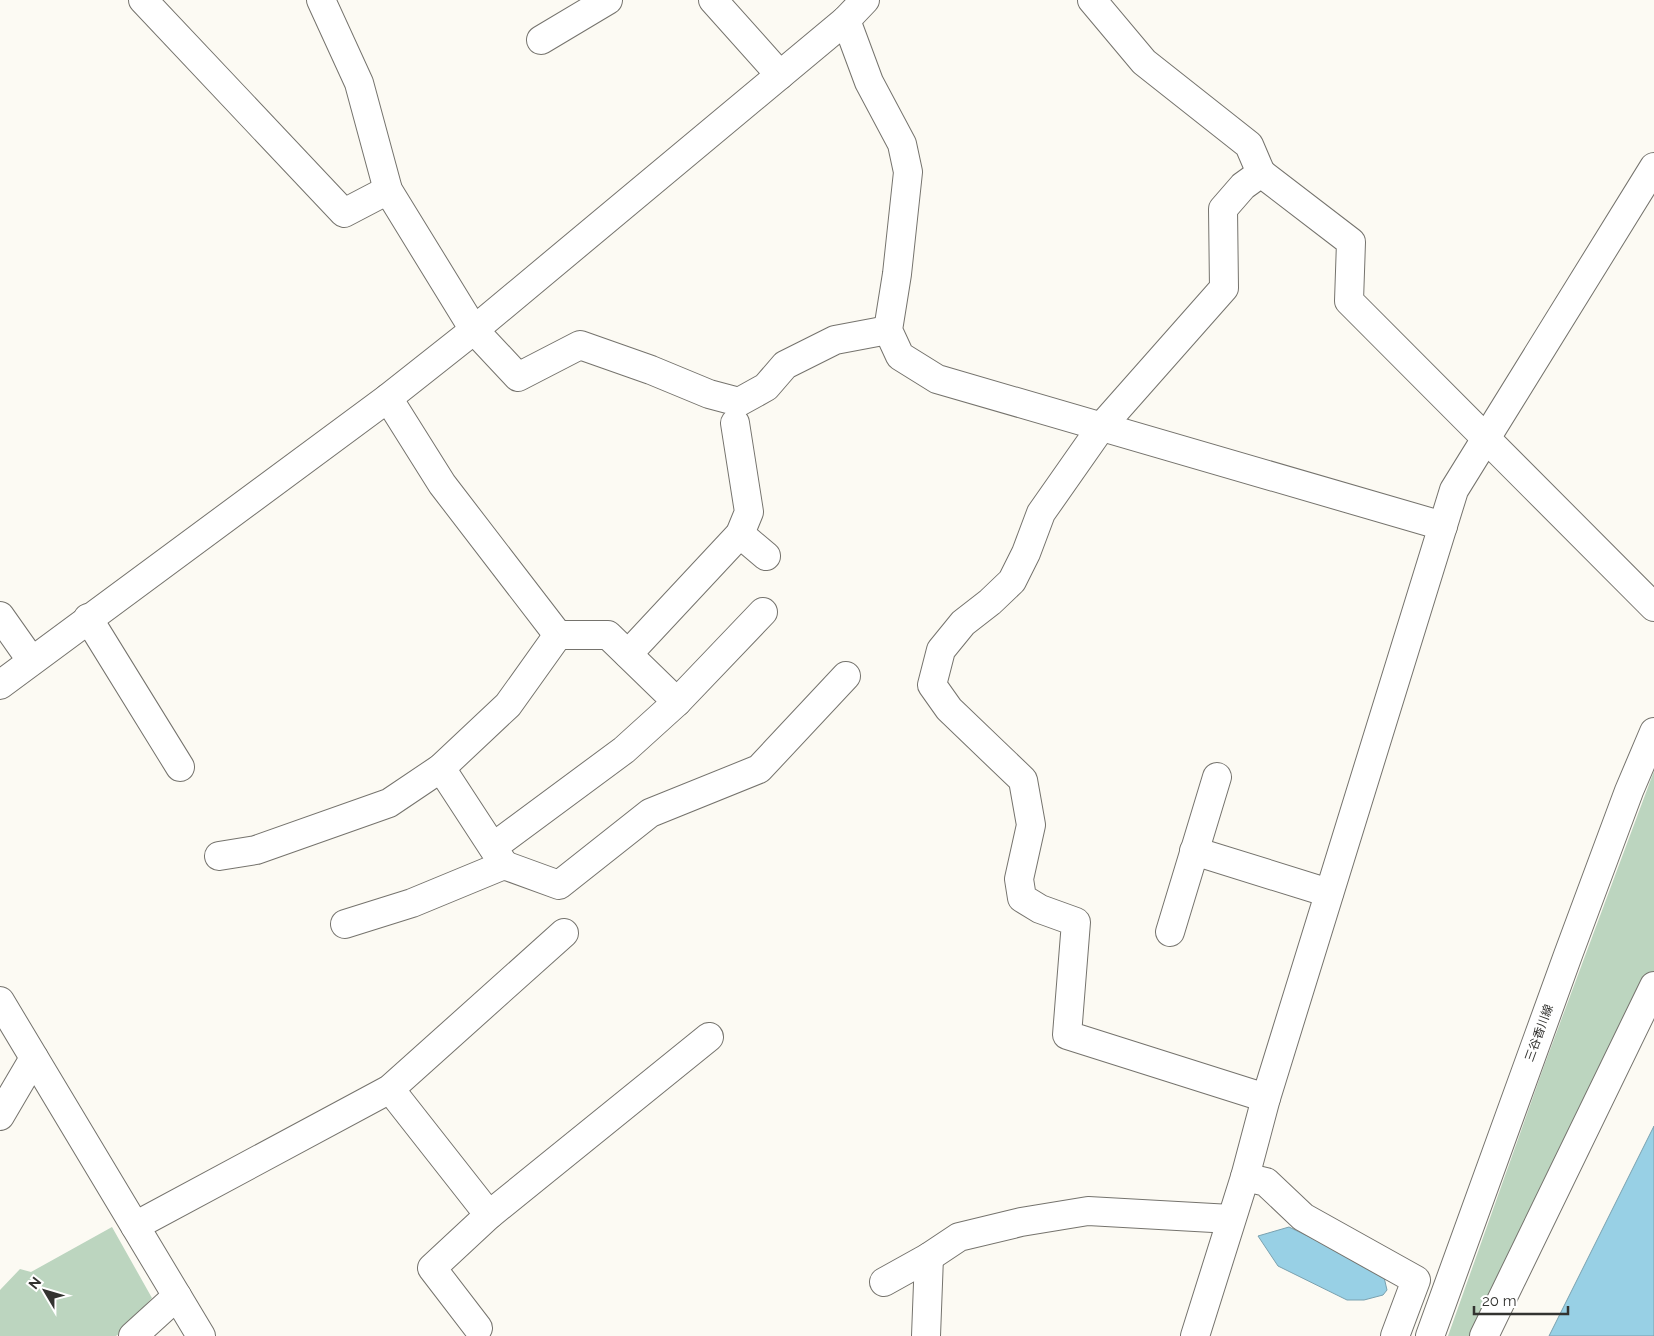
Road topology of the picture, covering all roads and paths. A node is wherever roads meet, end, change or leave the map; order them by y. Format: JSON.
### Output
{"nodes":[{"id":1,"x":143,"y":0,"type":"edge"},
{"id":2,"x":321,"y":0,"type":"edge"},
{"id":3,"x":608,"y":0,"type":"edge"},
{"id":4,"x":713,"y":0,"type":"edge"},
{"id":5,"x":865,"y":0,"type":"edge"},
{"id":6,"x":1092,"y":0,"type":"edge"},
{"id":7,"x":846,"y":20,"type":"junction"},
{"id":8,"x":541,"y":40,"type":"dead end"},
{"id":9,"x":780,"y":75,"type":"junction"},
{"id":10,"x":1654,"y":167,"type":"edge"},
{"id":11,"x":1261,"y":173,"type":"junction"},
{"id":12,"x":388,"y":190,"type":"junction"},
{"id":13,"x":474,"y":330,"type":"junction"},
{"id":14,"x":888,"y":330,"type":"junction"},
{"id":15,"x":388,"y":398,"type":"junction"},
{"id":16,"x":735,"y":423,"type":"dead end"},
{"id":17,"x":1102,"y":426,"type":"junction"},
{"id":18,"x":1486,"y":438,"type":"junction"},
{"id":19,"x":1443,"y":526,"type":"junction"},
{"id":20,"x":740,"y":534,"type":"junction"},
{"id":21,"x":766,"y":556,"type":"dead end"},
{"id":22,"x":1654,"y":607,"type":"edge"},
{"id":23,"x":763,"y":612,"type":"dead end"},
{"id":24,"x":0,"y":616,"type":"edge"},
{"id":25,"x":88,"y":618,"type":"junction"},
{"id":26,"x":558,"y":635,"type":"junction"},
{"id":27,"x":628,"y":654,"type":"junction"},
{"id":28,"x":31,"y":660,"type":"junction"},
{"id":29,"x":846,"y":676,"type":"dead end"},
{"id":30,"x":0,"y":684,"type":"edge"},
{"id":31,"x":677,"y":702,"type":"junction"},
{"id":32,"x":1654,"y":732,"type":"edge"},
{"id":33,"x":180,"y":767,"type":"dead end"},
{"id":34,"x":441,"y":768,"type":"junction"},
{"id":35,"x":1217,"y":777,"type":"dead end"},
{"id":36,"x":1194,"y":851,"type":"junction"},
{"id":37,"x":219,"y":856,"type":"dead end"},
{"id":38,"x":498,"y":856,"type":"junction"},
{"id":39,"x":1329,"y":892,"type":"junction"},
{"id":40,"x":345,"y":924,"type":"dead end"},
{"id":41,"x":1170,"y":932,"type":"dead end"},
{"id":42,"x":564,"y":933,"type":"dead end"},
{"id":43,"x":1654,"y":986,"type":"edge"},
{"id":44,"x":0,"y":1001,"type":"edge"},
{"id":45,"x":709,"y":1037,"type":"dead end"},
{"id":46,"x":34,"y":1058,"type":"junction"},
{"id":47,"x":390,"y":1089,"type":"junction"},
{"id":48,"x":1266,"y":1098,"type":"junction"},
{"id":49,"x":0,"y":1116,"type":"edge"},
{"id":50,"x":1245,"y":1176,"type":"junction"},
{"id":51,"x":489,"y":1215,"type":"junction"},
{"id":52,"x":1232,"y":1219,"type":"junction"},
{"id":53,"x":135,"y":1226,"type":"junction"},
{"id":54,"x":929,"y":1257,"type":"junction"},
{"id":55,"x":884,"y":1282,"type":"dead end"},
{"id":56,"x":177,"y":1296,"type":"junction"},
{"id":57,"x":478,"y":1328,"type":"dead end"},
{"id":58,"x":133,"y":1336,"type":"edge"},
{"id":59,"x":201,"y":1336,"type":"edge"},
{"id":60,"x":926,"y":1336,"type":"edge"},
{"id":61,"x":1195,"y":1336,"type":"edge"},
{"id":62,"x":1395,"y":1336,"type":"edge"},
{"id":63,"x":1430,"y":1336,"type":"edge"},
{"id":64,"x":1484,"y":1336,"type":"edge"}],
"edges":[{"from":1,"to":12,"type":"street"},
{"from":2,"to":12,"type":"street"},
{"from":3,"to":8,"type":"street"},
{"from":4,"to":9,"type":"street"},
{"from":5,"to":7,"type":"street"},
{"from":6,"to":11,"type":"street"},
{"from":7,"to":9,"type":"street"},
{"from":7,"to":14,"type":"street"},
{"from":9,"to":13,"type":"street"},
{"from":10,"to":18,"type":"street"},
{"from":11,"to":17,"type":"street"},
{"from":11,"to":18,"type":"street"},
{"from":12,"to":13,"type":"street"},
{"from":13,"to":14,"type":"street"},
{"from":13,"to":15,"type":"street"},
{"from":14,"to":17,"type":"street"},
{"from":15,"to":25,"type":"street"},
{"from":15,"to":26,"type":"street"},
{"from":16,"to":20,"type":"street"},
{"from":17,"to":19,"type":"street"},
{"from":17,"to":48,"type":"street"},
{"from":18,"to":19,"type":"street"},
{"from":18,"to":22,"type":"street"},
{"from":19,"to":39,"type":"street"},
{"from":20,"to":21,"type":"street"},
{"from":20,"to":27,"type":"street"},
{"from":23,"to":31,"type":"street"},
{"from":24,"to":28,"type":"street"},
{"from":25,"to":28,"type":"street"},
{"from":25,"to":33,"type":"street"},
{"from":26,"to":27,"type":"street"},
{"from":26,"to":34,"type":"street"},
{"from":27,"to":31,"type":"street"},
{"from":28,"to":30,"type":"street"},
{"from":29,"to":38,"type":"street"},
{"from":31,"to":38,"type":"street"},
{"from":32,"to":63,"type":"street","name":"三谷香川線"},
{"from":34,"to":37,"type":"street"},
{"from":34,"to":38,"type":"street"},
{"from":35,"to":36,"type":"street"},
{"from":36,"to":39,"type":"street"},
{"from":36,"to":41,"type":"street"},
{"from":38,"to":40,"type":"street"},
{"from":39,"to":48,"type":"street"},
{"from":42,"to":47,"type":"street"},
{"from":43,"to":64,"type":"street"},
{"from":44,"to":46,"type":"street"},
{"from":45,"to":51,"type":"street"},
{"from":46,"to":49,"type":"street"},
{"from":46,"to":53,"type":"street"},
{"from":47,"to":51,"type":"street"},
{"from":47,"to":53,"type":"street"},
{"from":48,"to":50,"type":"street"},
{"from":50,"to":52,"type":"street"},
{"from":50,"to":62,"type":"street"},
{"from":51,"to":57,"type":"street"},
{"from":52,"to":54,"type":"street"},
{"from":52,"to":61,"type":"street"},
{"from":53,"to":56,"type":"street"},
{"from":54,"to":55,"type":"street"},
{"from":54,"to":60,"type":"street"},
{"from":56,"to":58,"type":"street"},
{"from":56,"to":59,"type":"street"}]}
